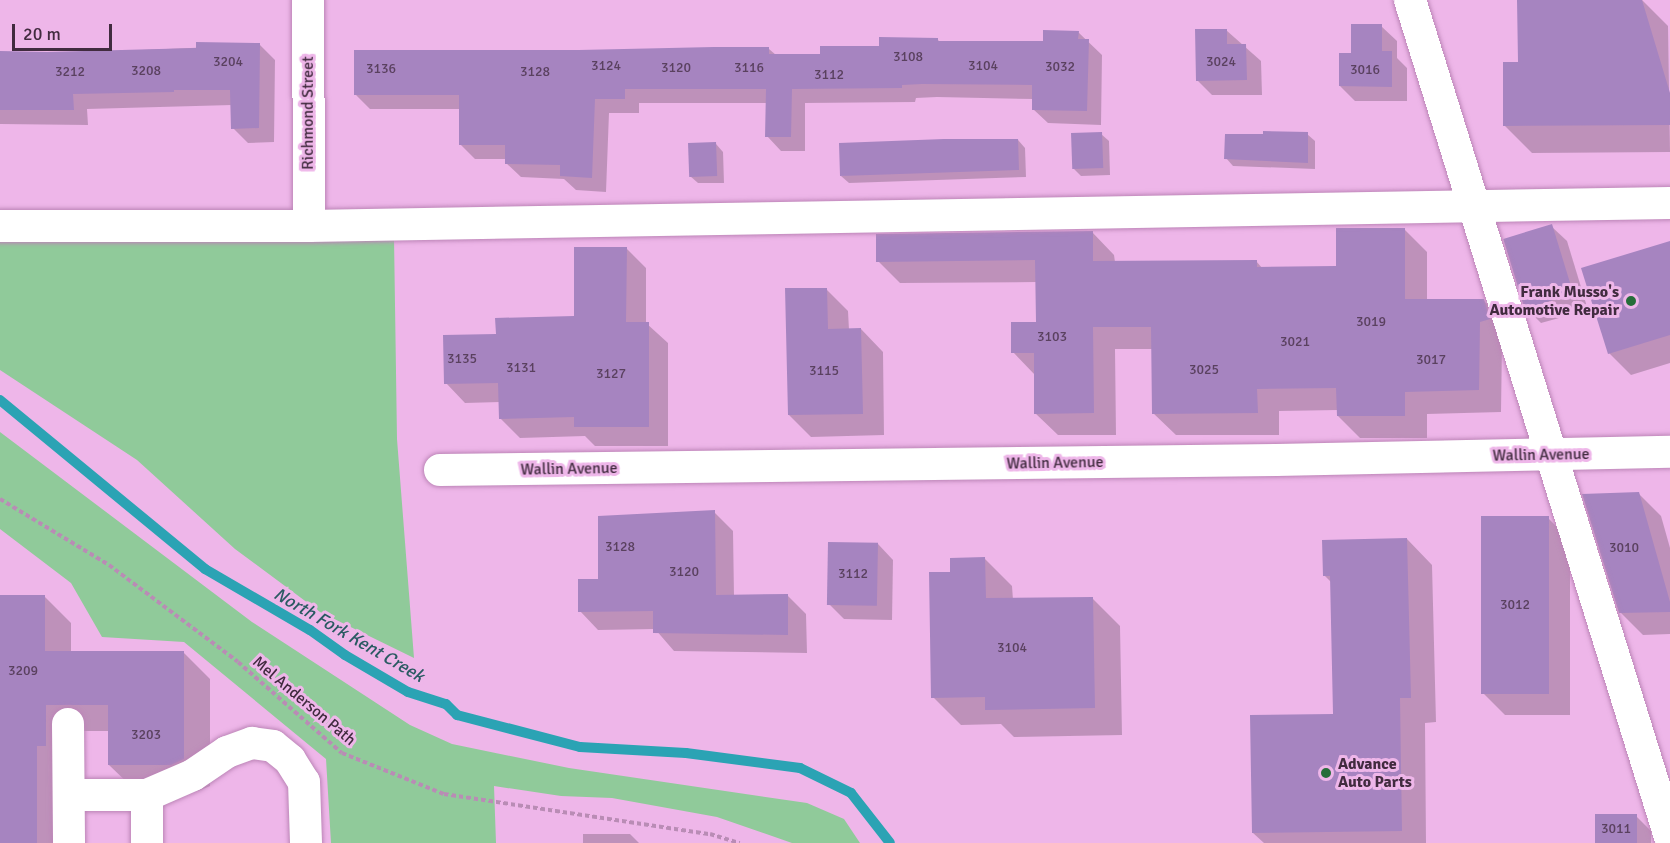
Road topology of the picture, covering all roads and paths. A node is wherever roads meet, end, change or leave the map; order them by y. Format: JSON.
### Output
{"nodes":[{"id":1,"x":308,"y":0,"type":"edge"},
{"id":2,"x":1410,"y":0,"type":"edge"},
{"id":3,"x":1670,"y":203,"type":"edge"},
{"id":4,"x":1474,"y":208,"type":"junction"},
{"id":5,"x":0,"y":226,"type":"edge"},
{"id":6,"x":309,"y":226,"type":"junction"},
{"id":7,"x":1670,"y":452,"type":"edge"},
{"id":8,"x":1551,"y":455,"type":"junction"},
{"id":9,"x":440,"y":470,"type":"dead end"},
{"id":10,"x":0,"y":499,"type":"edge"},
{"id":11,"x":68,"y":724,"type":"dead end"},
{"id":12,"x":69,"y":795,"type":"junction"},
{"id":13,"x":147,"y":795,"type":"junction"},
{"id":14,"x":1670,"y":837,"type":"edge"},
{"id":15,"x":69,"y":843,"type":"edge"},
{"id":16,"x":147,"y":843,"type":"edge"},
{"id":17,"x":306,"y":843,"type":"edge"},
{"id":18,"x":740,"y":843,"type":"edge"}],
"edges":[{"from":1,"to":6,"type":"street","name":"Richmond Street"},
{"from":2,"to":4,"type":"street"},
{"from":3,"to":4,"type":"street"},
{"from":4,"to":6,"type":"street"},
{"from":4,"to":8,"type":"street"},
{"from":5,"to":6,"type":"street"},
{"from":7,"to":8,"type":"street","name":"Wallin Avenue"},
{"from":8,"to":9,"type":"street","name":"Wallin Avenue"},
{"from":8,"to":14,"type":"street"},
{"from":10,"to":18,"type":"path","name":"Mel Anderson Path"},
{"from":11,"to":12,"type":"street"},
{"from":12,"to":13,"type":"street"},
{"from":12,"to":15,"type":"street"},
{"from":13,"to":16,"type":"street"},
{"from":13,"to":17,"type":"street"}]}
